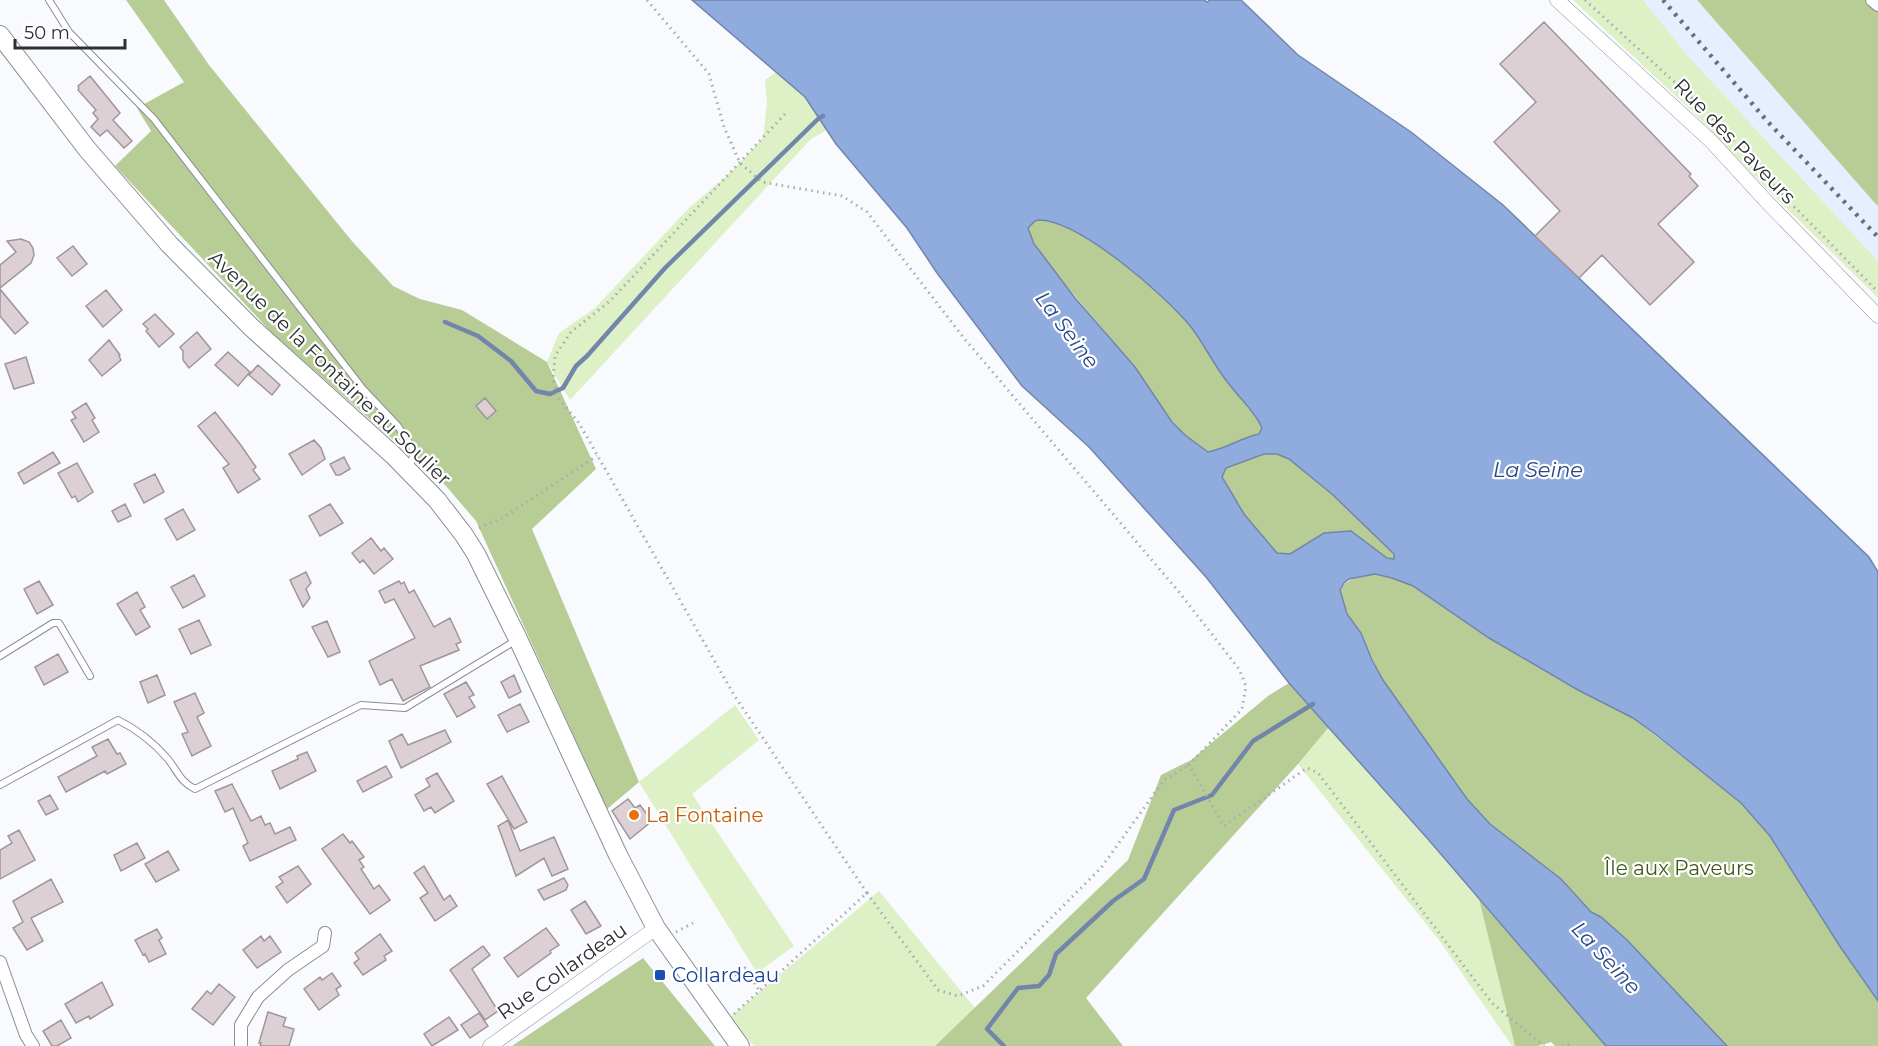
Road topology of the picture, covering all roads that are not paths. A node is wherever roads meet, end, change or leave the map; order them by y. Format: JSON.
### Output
{"nodes":[{"id":1,"x":49,"y":0,"type":"edge"},
{"id":2,"x":1557,"y":0,"type":"edge"},
{"id":3,"x":1872,"y":0,"type":"edge"},
{"id":4,"x":1878,"y":5,"type":"edge"},
{"id":5,"x":0,"y":36,"type":"edge"},
{"id":6,"x":1878,"y":316,"type":"edge"},
{"id":7,"x":407,"y":469,"type":"junction"},
{"id":8,"x":518,"y":639,"type":"junction"},
{"id":9,"x":0,"y":656,"type":"edge"},
{"id":10,"x":90,"y":676,"type":"dead end"},
{"id":11,"x":0,"y":785,"type":"edge"},
{"id":12,"x":656,"y":928,"type":"junction"},
{"id":13,"x":325,"y":933,"type":"dead end"},
{"id":14,"x":0,"y":962,"type":"edge"},
{"id":15,"x":33,"y":1046,"type":"edge"},
{"id":16,"x":241,"y":1046,"type":"edge"},
{"id":17,"x":490,"y":1046,"type":"edge"},
{"id":18,"x":740,"y":1046,"type":"edge"}],
"edges":[{"from":1,"to":7,"type":"lane"},
{"from":2,"to":6,"type":"street","name":"Rue des Paveurs"},
{"from":3,"to":4,"type":"street"},
{"from":5,"to":7,"type":"main road","name":"Avenue de la Fontaine au Soulier"},
{"from":7,"to":8,"type":"main road","name":"Avenue de la Fontaine au Soulier"},
{"from":8,"to":11,"type":"lane"},
{"from":8,"to":12,"type":"main road","name":"Avenue de la Fontaine au Soulier"},
{"from":9,"to":10,"type":"lane"},
{"from":12,"to":17,"type":"street","name":"Rue Collardeau"},
{"from":12,"to":18,"type":"main road","name":"Avenue de la Fontaine au Soulier"},
{"from":13,"to":16,"type":"street"},
{"from":14,"to":15,"type":"street"}]}
